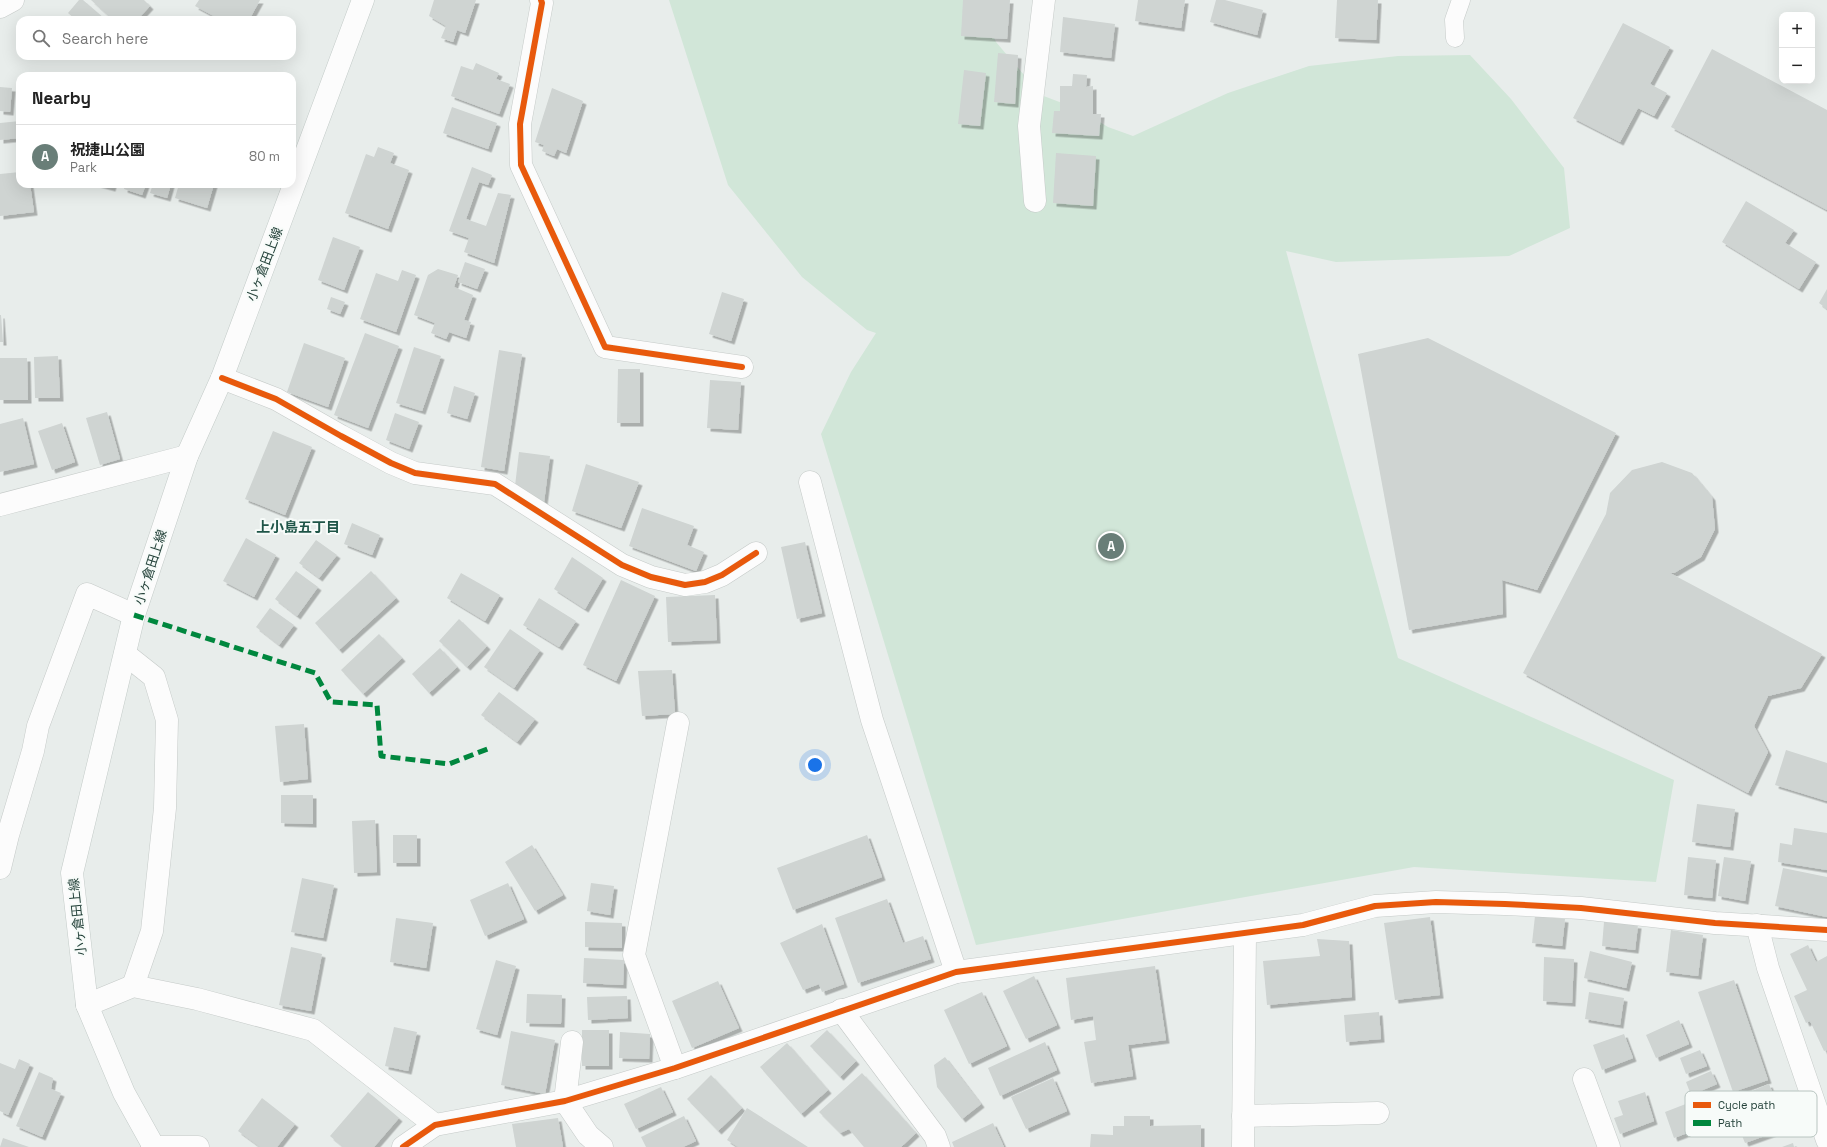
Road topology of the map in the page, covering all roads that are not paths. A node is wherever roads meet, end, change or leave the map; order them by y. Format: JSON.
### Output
{"nodes":[{"id":1,"x":13,"y":0,"type":"edge"},
{"id":2,"x":363,"y":0,"type":"edge"},
{"id":3,"x":541,"y":0,"type":"edge"},
{"id":4,"x":1044,"y":0,"type":"edge"},
{"id":5,"x":1461,"y":0,"type":"edge"},
{"id":6,"x":0,"y":7,"type":"edge"},
{"id":7,"x":1455,"y":38,"type":"dead end"},
{"id":8,"x":296,"y":180,"type":"edge"},
{"id":9,"x":293,"y":188,"type":"edge"},
{"id":10,"x":1035,"y":201,"type":"dead end"},
{"id":11,"x":742,"y":367,"type":"dead end"},
{"id":12,"x":222,"y":378,"type":"junction"},
{"id":13,"x":187,"y":456,"type":"junction"},
{"id":14,"x":810,"y":482,"type":"dead end"},
{"id":15,"x":0,"y":504,"type":"edge"},
{"id":16,"x":756,"y":553,"type":"dead end"},
{"id":17,"x":134,"y":615,"type":"junction"},
{"id":18,"x":125,"y":654,"type":"junction"},
{"id":19,"x":678,"y":723,"type":"dead end"},
{"id":20,"x":0,"y":868,"type":"edge"},
{"id":21,"x":1757,"y":925,"type":"junction"},
{"id":22,"x":1827,"y":930,"type":"edge"},
{"id":23,"x":1245,"y":934,"type":"junction"},
{"id":24,"x":956,"y":972,"type":"junction"},
{"id":25,"x":133,"y":986,"type":"junction"},
{"id":26,"x":87,"y":1005,"type":"junction"},
{"id":27,"x":841,"y":1010,"type":"junction"},
{"id":28,"x":572,"y":1042,"type":"dead end"},
{"id":29,"x":675,"y":1068,"type":"junction"},
{"id":30,"x":1584,"y":1079,"type":"dead end"},
{"id":31,"x":1810,"y":1091,"type":"edge"},
{"id":32,"x":565,"y":1101,"type":"junction"},
{"id":33,"x":1817,"y":1111,"type":"edge"},
{"id":34,"x":1378,"y":1113,"type":"dead end"},
{"id":35,"x":1243,"y":1116,"type":"junction"},
{"id":36,"x":435,"y":1125,"type":"junction"},
{"id":37,"x":1827,"y":1140,"type":"edge"},
{"id":38,"x":153,"y":1147,"type":"edge"},
{"id":39,"x":198,"y":1147,"type":"edge"},
{"id":40,"x":403,"y":1147,"type":"edge"},
{"id":41,"x":602,"y":1147,"type":"edge"},
{"id":42,"x":938,"y":1147,"type":"edge"},
{"id":43,"x":1243,"y":1147,"type":"edge"},
{"id":44,"x":1609,"y":1147,"type":"edge"}],
"edges":[{"from":1,"to":6,"type":"street"},
{"from":2,"to":8,"type":"street","name":"小ヶ倉田上線"},
{"from":3,"to":11,"type":"street"},
{"from":4,"to":10,"type":"street"},
{"from":5,"to":7,"type":"lane"},
{"from":9,"to":12,"type":"street","name":"小ヶ倉田上線"},
{"from":12,"to":13,"type":"street","name":"小ヶ倉田上線"},
{"from":12,"to":16,"type":"street"},
{"from":13,"to":15,"type":"street"},
{"from":13,"to":17,"type":"street","name":"小ヶ倉田上線"},
{"from":14,"to":24,"type":"street"},
{"from":17,"to":18,"type":"street","name":"小ヶ倉田上線"},
{"from":17,"to":20,"type":"street"},
{"from":18,"to":25,"type":"street"},
{"from":18,"to":26,"type":"street","name":"小ヶ倉田上線"},
{"from":19,"to":29,"type":"street"},
{"from":21,"to":22,"type":"street"},
{"from":21,"to":23,"type":"street"},
{"from":21,"to":31,"type":"street"},
{"from":23,"to":24,"type":"street"},
{"from":23,"to":35,"type":"street"},
{"from":24,"to":27,"type":"street"},
{"from":25,"to":26,"type":"street"},
{"from":25,"to":36,"type":"street"},
{"from":26,"to":38,"type":"street","name":"小ヶ倉田上線"},
{"from":27,"to":29,"type":"street"},
{"from":27,"to":42,"type":"street"},
{"from":28,"to":32,"type":"street"},
{"from":29,"to":32,"type":"street"},
{"from":30,"to":44,"type":"street"},
{"from":32,"to":36,"type":"street"},
{"from":32,"to":41,"type":"street"},
{"from":33,"to":37,"type":"street"},
{"from":34,"to":35,"type":"street"},
{"from":35,"to":43,"type":"street"},
{"from":36,"to":40,"type":"street"},
{"from":38,"to":39,"type":"street"}]}
